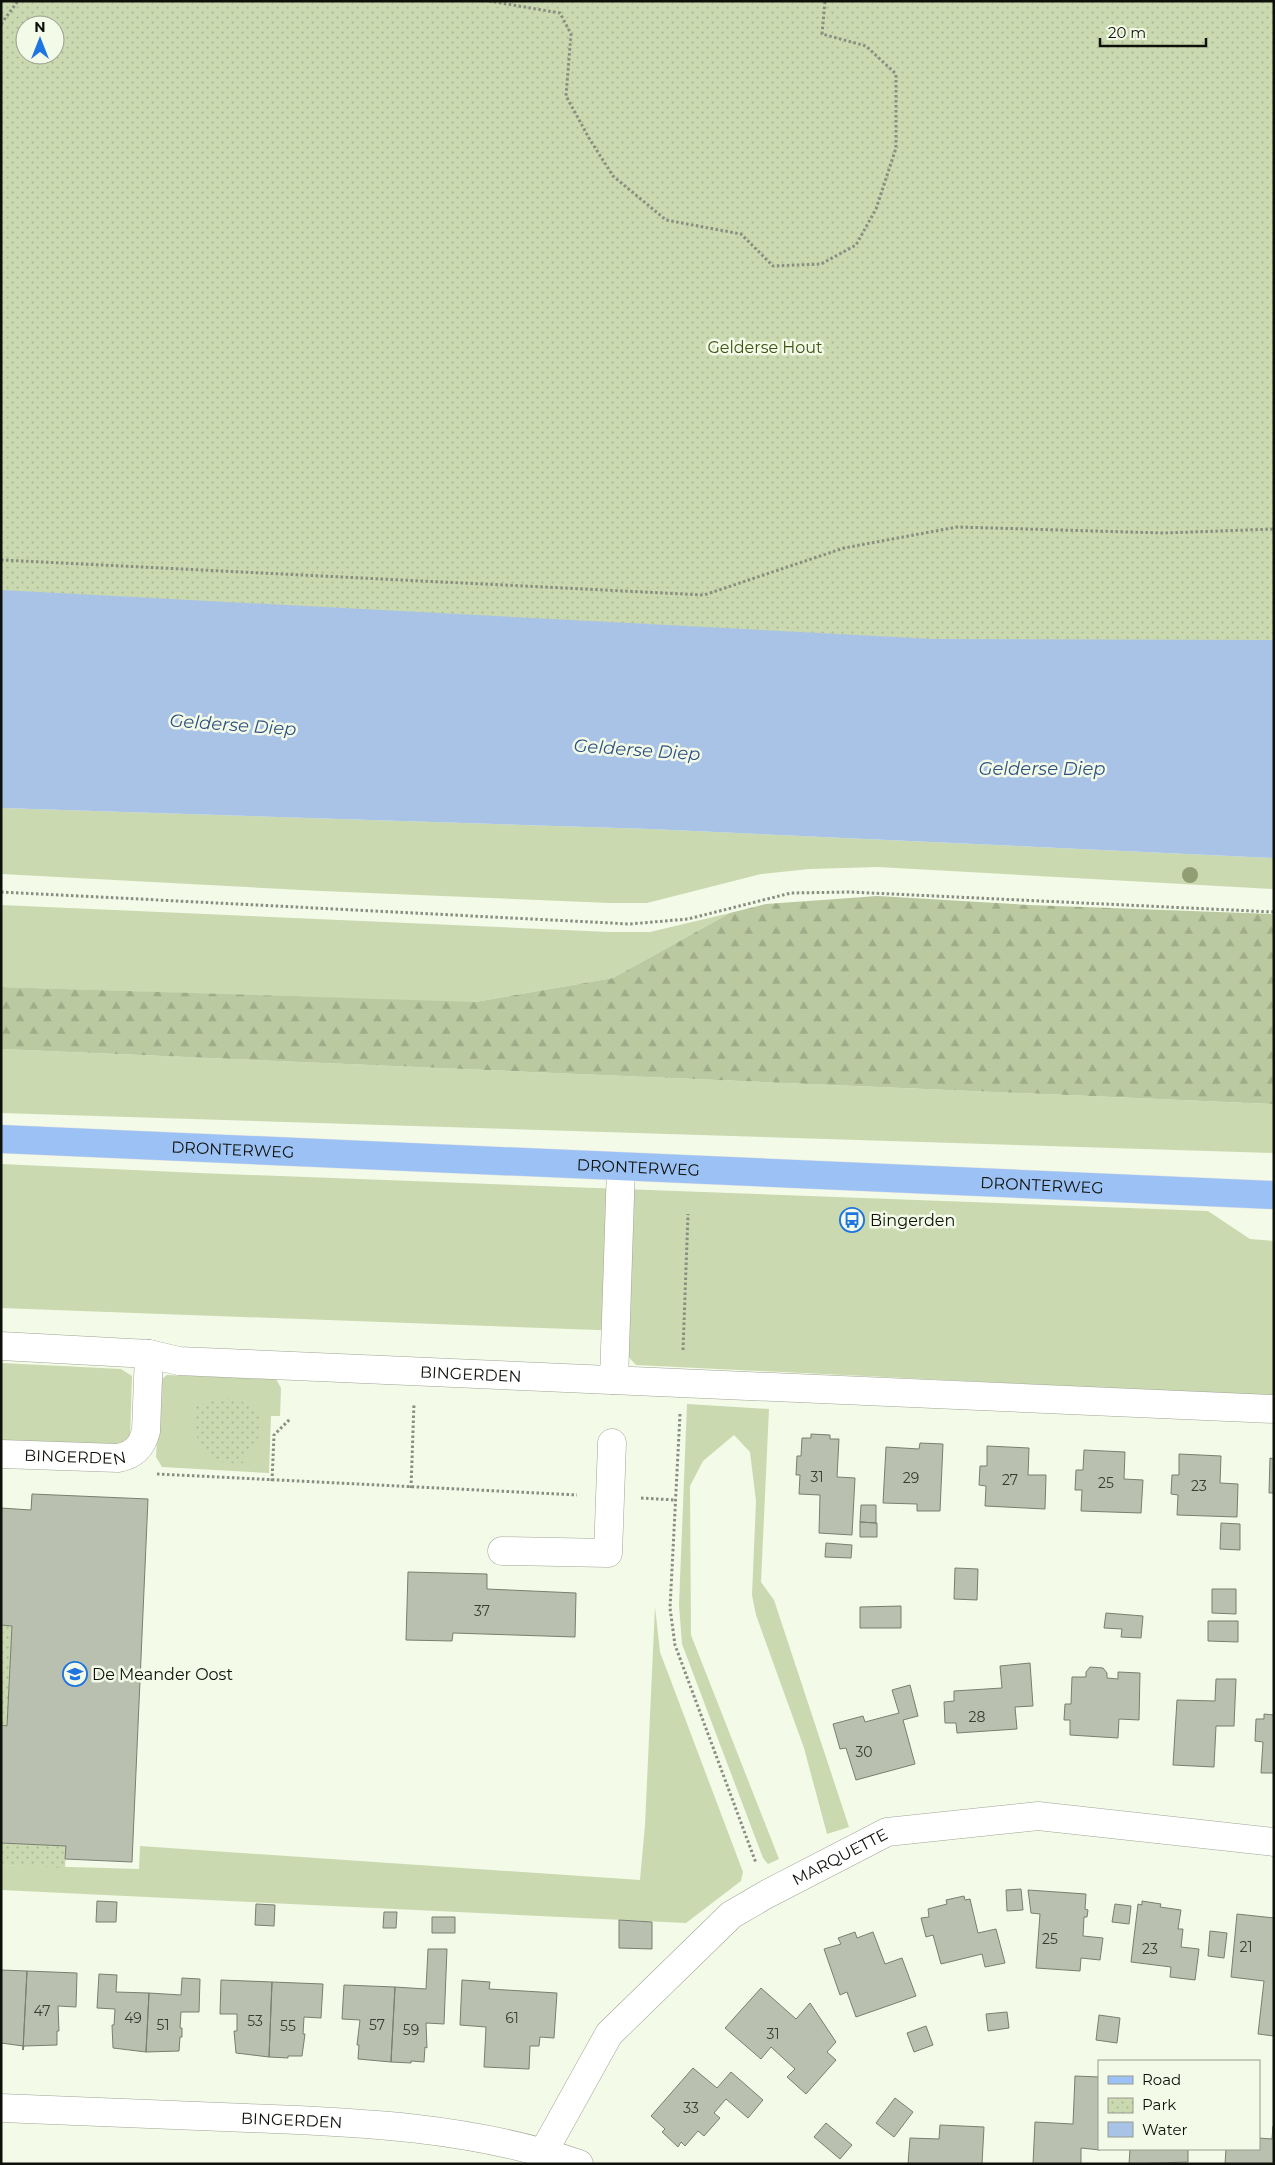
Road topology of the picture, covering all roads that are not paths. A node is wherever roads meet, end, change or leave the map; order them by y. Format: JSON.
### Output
{"nodes":[{"id":1,"x":1,"y":1139,"type":"edge"},
{"id":2,"x":621,"y":1167,"type":"junction"},
{"id":3,"x":1274,"y":1195,"type":"edge"},
{"id":4,"x":1,"y":1346,"type":"edge"},
{"id":5,"x":149,"y":1354,"type":"junction"},
{"id":6,"x":614,"y":1380,"type":"junction"},
{"id":7,"x":1274,"y":1409,"type":"edge"},
{"id":8,"x":612,"y":1443,"type":"dead end"},
{"id":9,"x":1,"y":1454,"type":"edge"},
{"id":10,"x":502,"y":1550,"type":"dead end"},
{"id":11,"x":1274,"y":1842,"type":"edge"},
{"id":12,"x":1,"y":2108,"type":"edge"},
{"id":13,"x":542,"y":2158,"type":"edge"},
{"id":14,"x":579,"y":2164,"type":"edge"}],
"edges":[{"from":1,"to":2,"type":"main road","name":"DRONTERWEG"},
{"from":2,"to":3,"type":"main road","name":"DRONTERWEG"},
{"from":2,"to":6,"type":"street"},
{"from":4,"to":5,"type":"street","name":"BINGERDEN"},
{"from":5,"to":6,"type":"street","name":"BINGERDEN"},
{"from":5,"to":9,"type":"street","name":"BINGERDEN"},
{"from":6,"to":7,"type":"street","name":"BINGERDEN"},
{"from":8,"to":10,"type":"street"},
{"from":11,"to":13,"type":"street","name":"MARQUETTE"},
{"from":12,"to":13,"type":"street","name":"BINGERDEN"},
{"from":13,"to":14,"type":"street","name":"BINGERDEN"}]}
